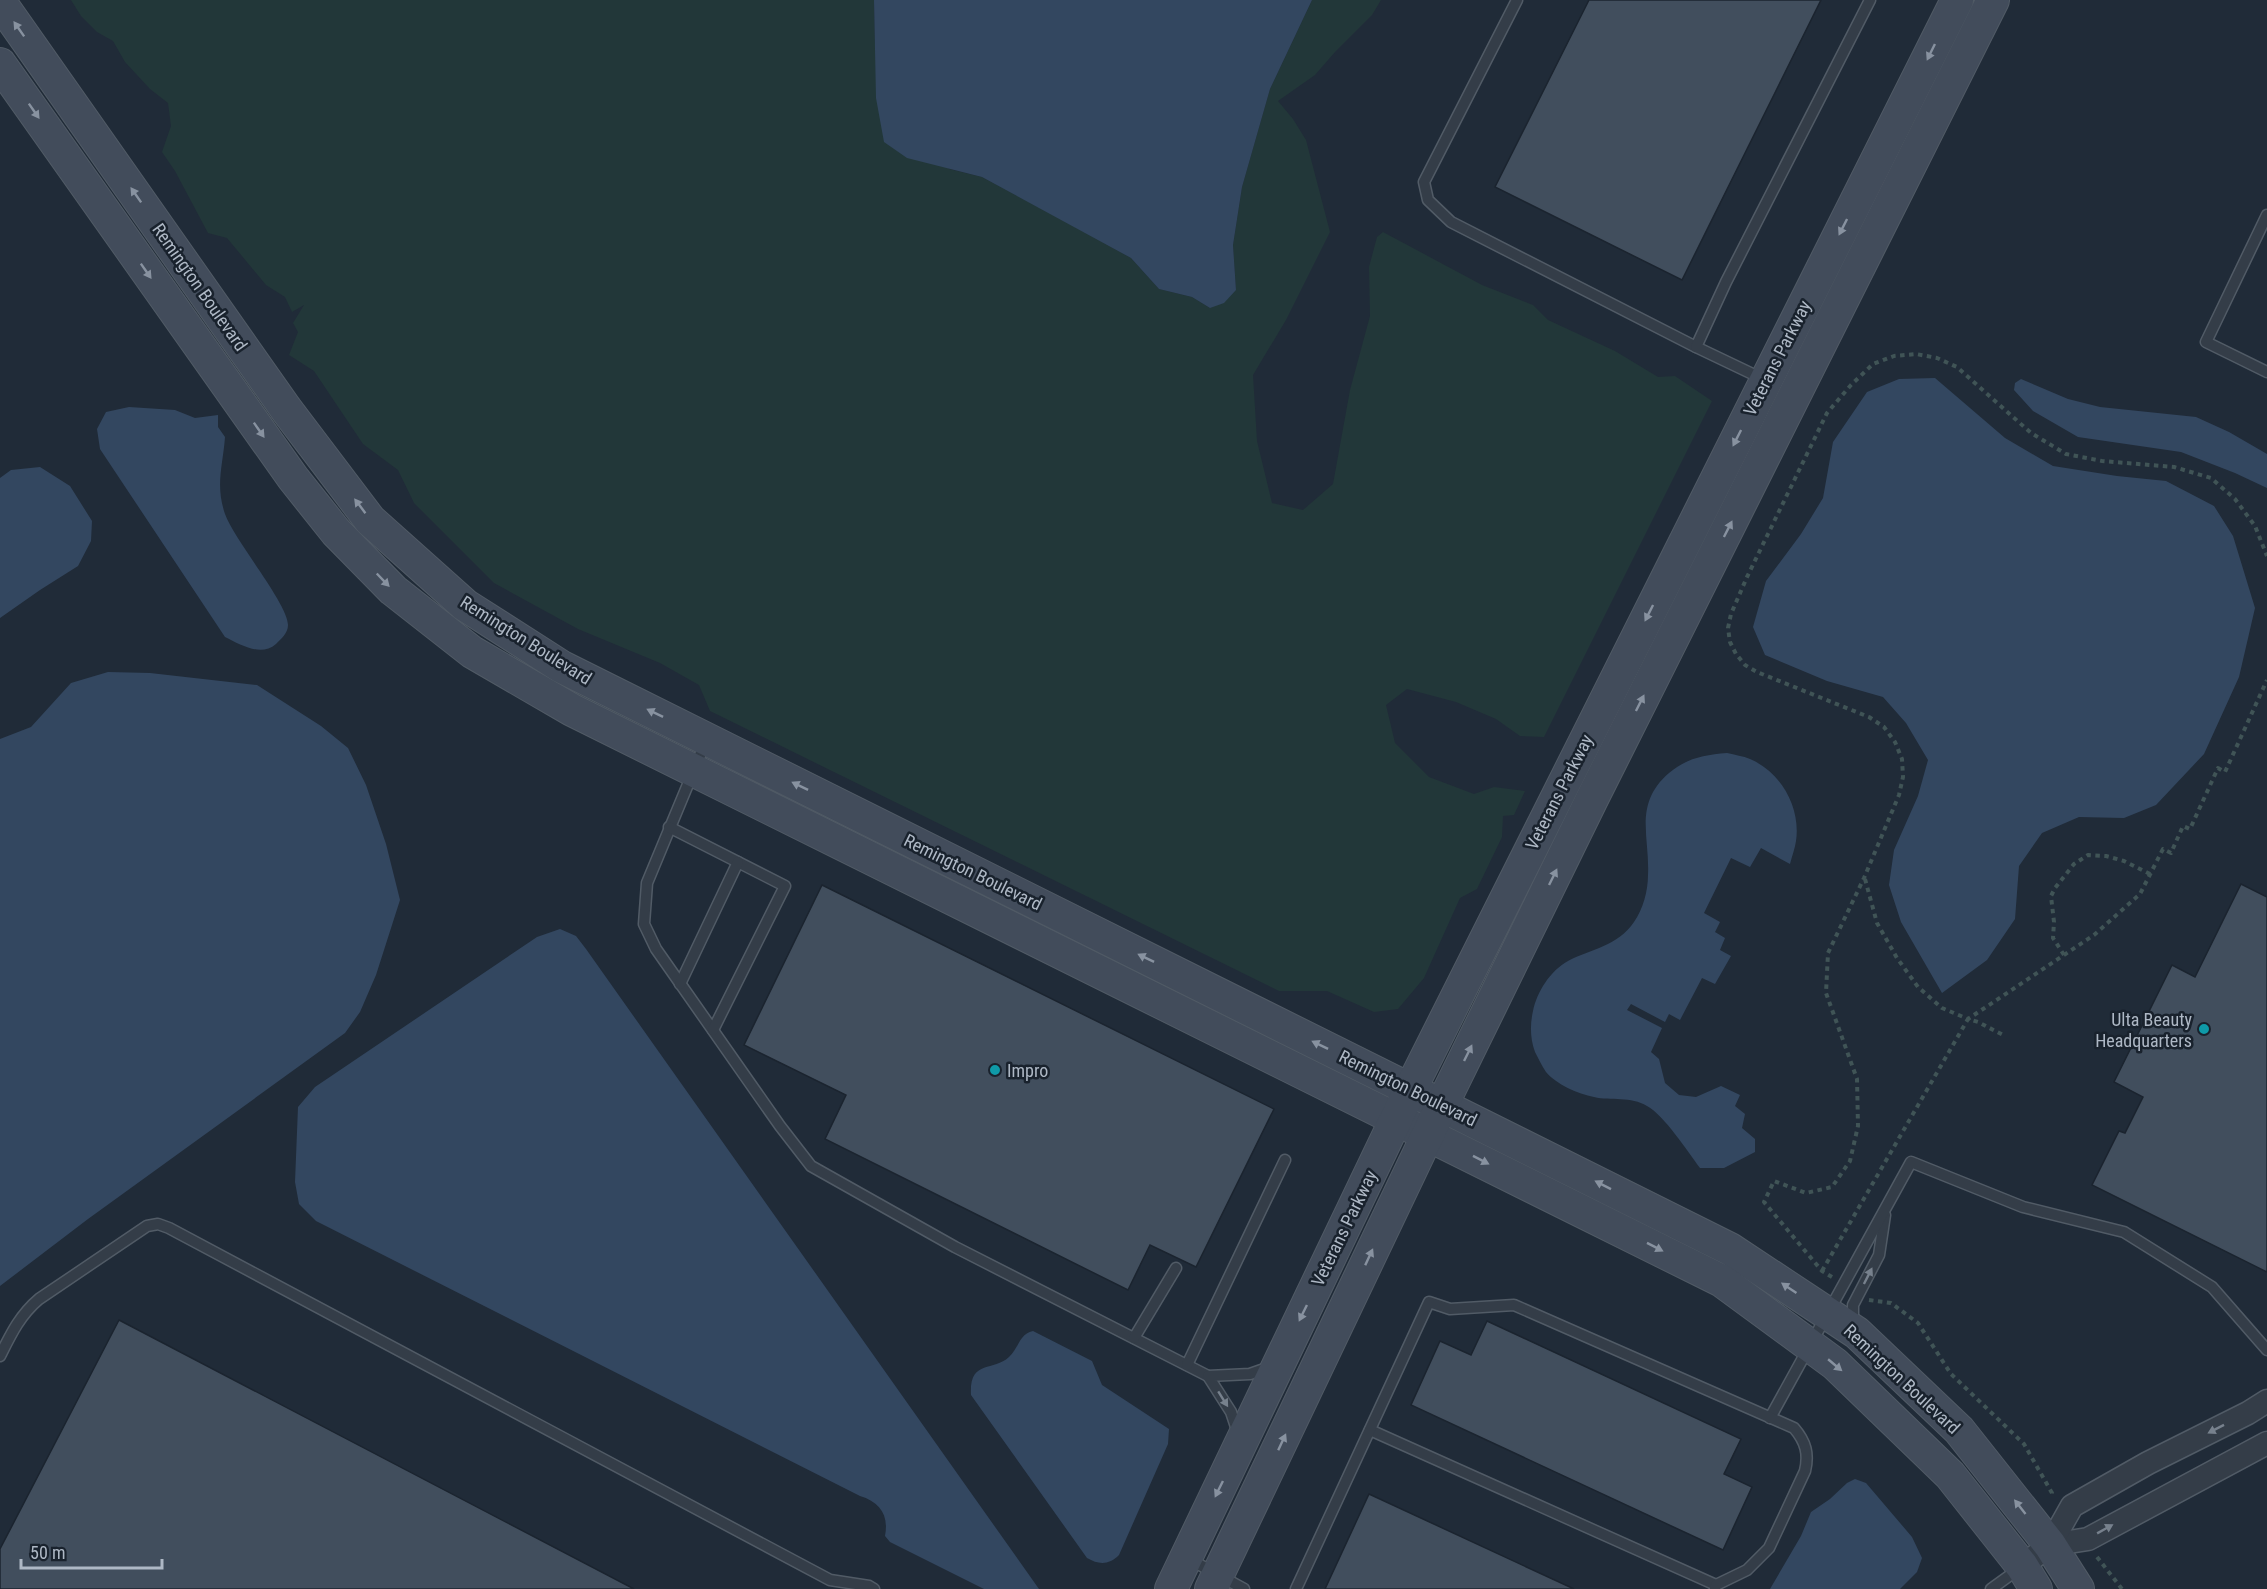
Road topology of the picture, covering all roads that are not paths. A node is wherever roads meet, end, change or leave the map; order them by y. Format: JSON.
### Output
{"nodes":[{"id":1,"x":1517,"y":0,"type":"edge"},
{"id":2,"x":1870,"y":0,"type":"edge"},
{"id":3,"x":1957,"y":0,"type":"edge"},
{"id":4,"x":1994,"y":0,"type":"edge"},
{"id":5,"x":0,"y":2,"type":"edge"},
{"id":6,"x":0,"y":64,"type":"edge"},
{"id":7,"x":2267,"y":215,"type":"edge"},
{"id":8,"x":1696,"y":347,"type":"junction"},
{"id":9,"x":2267,"y":372,"type":"edge"},
{"id":10,"x":1766,"y":381,"type":"junction"},
{"id":11,"x":707,"y":739,"type":"junction"},
{"id":12,"x":693,"y":770,"type":"junction"},
{"id":13,"x":669,"y":827,"type":"junction"},
{"id":14,"x":738,"y":862,"type":"junction"},
{"id":15,"x":680,"y":984,"type":"junction"},
{"id":16,"x":713,"y":1030,"type":"junction"},
{"id":17,"x":1410,"y":1090,"type":"junction"},
{"id":18,"x":1442,"y":1105,"type":"junction"},
{"id":19,"x":1397,"y":1118,"type":"junction"},
{"id":20,"x":1428,"y":1133,"type":"junction"},
{"id":21,"x":1285,"y":1160,"type":"dead end"},
{"id":22,"x":1887,"y":1206,"type":"junction"},
{"id":23,"x":1176,"y":1268,"type":"dead end"},
{"id":24,"x":1840,"y":1322,"type":"junction"},
{"id":25,"x":1134,"y":1338,"type":"junction"},
{"id":26,"x":1810,"y":1346,"type":"junction"},
{"id":27,"x":2267,"y":1350,"type":"edge"},
{"id":28,"x":0,"y":1356,"type":"edge"},
{"id":29,"x":1279,"y":1363,"type":"junction"},
{"id":30,"x":1187,"y":1365,"type":"junction"},
{"id":31,"x":1208,"y":1376,"type":"junction"},
{"id":32,"x":2267,"y":1401,"type":"edge"},
{"id":33,"x":1770,"y":1418,"type":"junction"},
{"id":34,"x":1370,"y":1430,"type":"junction"},
{"id":35,"x":1241,"y":1443,"type":"junction"},
{"id":36,"x":2267,"y":1443,"type":"edge"},
{"id":37,"x":2050,"y":1545,"type":"junction"},
{"id":38,"x":1186,"y":1558,"type":"junction"},
{"id":39,"x":2029,"y":1578,"type":"edge"},
{"id":40,"x":1224,"y":1584,"type":"edge"},
{"id":41,"x":1716,"y":1587,"type":"edge"},
{"id":42,"x":874,"y":1589,"type":"edge"},
{"id":43,"x":1171,"y":1589,"type":"edge"},
{"id":44,"x":1296,"y":1589,"type":"edge"},
{"id":45,"x":1991,"y":1589,"type":"edge"},
{"id":46,"x":2078,"y":1589,"type":"edge"}],
"edges":[{"from":1,"to":8,"type":"lane"},
{"from":2,"to":8,"type":"lane"},
{"from":3,"to":10,"type":"street","name":"Veterans Parkway","one_way":true},
{"from":18,"to":4,"type":"street","name":"Veterans Parkway","one_way":true},
{"from":11,"to":5,"type":"street","name":"Remington Boulevard","one_way":true},
{"from":6,"to":12,"type":"street","name":"Remington Boulevard","one_way":true},
{"from":7,"to":9,"type":"lane"},
{"from":8,"to":10,"type":"lane"},
{"from":10,"to":17,"type":"street","name":"Veterans Parkway","one_way":true},
{"from":11,"to":12,"type":"lane"},
{"from":17,"to":11,"type":"street","name":"Remington Boulevard","one_way":true},
{"from":12,"to":13,"type":"lane"},
{"from":12,"to":19,"type":"street","name":"Remington Boulevard"},
{"from":13,"to":14,"type":"lane"},
{"from":13,"to":15,"type":"lane"},
{"from":14,"to":15,"type":"lane"},
{"from":14,"to":16,"type":"lane"},
{"from":15,"to":16,"type":"lane"},
{"from":16,"to":25,"type":"lane"},
{"from":17,"to":18,"type":"street","name":"Remington Boulevard"},
{"from":17,"to":19,"type":"street","name":"Veterans Parkway"},
{"from":18,"to":20,"type":"street","name":"Veterans Parkway"},
{"from":24,"to":18,"type":"street","name":"Remington Boulevard","one_way":true},
{"from":19,"to":20,"type":"street","name":"Remington Boulevard"},
{"from":19,"to":29,"type":"street","name":"Veterans Parkway","one_way":true},
{"from":20,"to":26,"type":"street","name":"Remington Boulevard","one_way":true},
{"from":40,"to":20,"type":"street","name":"Veterans Parkway","one_way":true},
{"from":21,"to":30,"type":"lane"},
{"from":22,"to":24,"type":"lane"},
{"from":24,"to":22,"type":"lane","one_way":true},
{"from":22,"to":27,"type":"lane"},
{"from":23,"to":25,"type":"lane"},
{"from":24,"to":26,"type":"lane"},
{"from":37,"to":24,"type":"street","name":"Remington Boulevard","one_way":true},
{"from":25,"to":30,"type":"lane"},
{"from":26,"to":33,"type":"lane"},
{"from":26,"to":39,"type":"street","name":"Remington Boulevard","one_way":true},
{"from":28,"to":42,"type":"lane"},
{"from":29,"to":31,"type":"lane"},
{"from":29,"to":35,"type":"street","name":"Veterans Parkway"},
{"from":30,"to":31,"type":"lane"},
{"from":31,"to":35,"type":"lane","one_way":true},
{"from":32,"to":37,"type":"street","one_way":true},
{"from":33,"to":34,"type":"lane"},
{"from":33,"to":41,"type":"lane"},
{"from":34,"to":41,"type":"lane"},
{"from":34,"to":44,"type":"lane"},
{"from":35,"to":38,"type":"street","name":"Veterans Parkway","one_way":true},
{"from":37,"to":36,"type":"street","one_way":true},
{"from":37,"to":39,"type":"street"},
{"from":37,"to":46,"type":"street","name":"Remington Boulevard"},
{"from":38,"to":40,"type":"lane"},
{"from":38,"to":43,"type":"street","name":"Veterans Parkway"},
{"from":39,"to":45,"type":"lane"}]}
